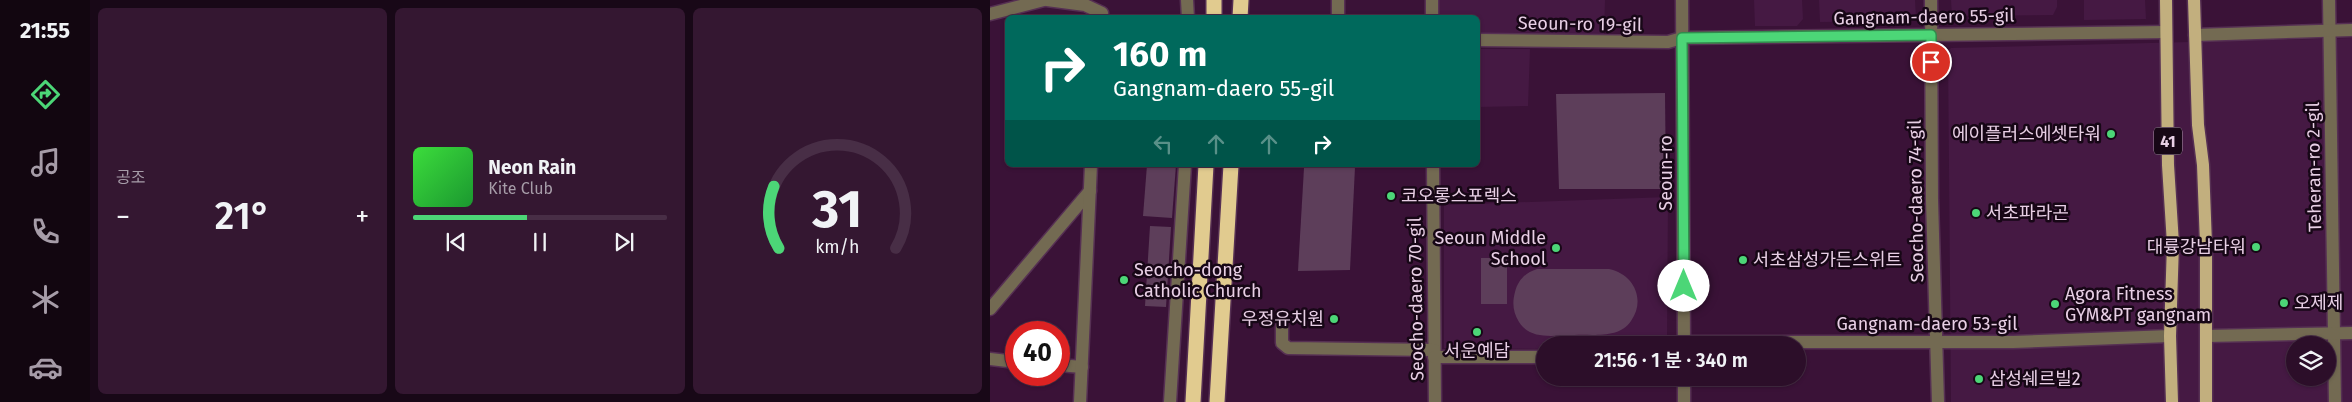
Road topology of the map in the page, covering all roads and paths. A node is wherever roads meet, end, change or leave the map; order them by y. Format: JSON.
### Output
{"nodes":[{"id":1,"x":1046,"y":0,"type":"edge"},
{"id":2,"x":1187,"y":0,"type":"edge"},
{"id":3,"x":1214,"y":0,"type":"edge"},
{"id":4,"x":1241,"y":0,"type":"edge"},
{"id":5,"x":1338,"y":0,"type":"edge"},
{"id":6,"x":1432,"y":0,"type":"edge"},
{"id":7,"x":1682,"y":0,"type":"edge"},
{"id":8,"x":1931,"y":0,"type":"edge"},
{"id":9,"x":2166,"y":0,"type":"edge"},
{"id":10,"x":2194,"y":0,"type":"edge"},
{"id":11,"x":2329,"y":0,"type":"edge"},
{"id":12,"x":1102,"y":10,"type":"edge"},
{"id":13,"x":990,"y":14,"type":"edge"},
{"id":14,"x":1188,"y":15,"type":"edge"},
{"id":15,"x":1214,"y":15,"type":"edge"},
{"id":16,"x":1240,"y":15,"type":"edge"},
{"id":17,"x":1338,"y":15,"type":"edge"},
{"id":18,"x":1432,"y":15,"type":"edge"},
{"id":19,"x":2330,"y":30,"type":"junction"},
{"id":20,"x":2352,"y":30,"type":"edge"},
{"id":21,"x":2166,"y":32,"type":"junction"},
{"id":22,"x":1931,"y":35,"type":"junction"},
{"id":23,"x":2195,"y":35,"type":"junction"},
{"id":24,"x":1682,"y":38,"type":"junction"},
{"id":25,"x":1480,"y":40,"type":"edge"},
{"id":26,"x":1092,"y":167,"type":"edge"},
{"id":27,"x":1185,"y":167,"type":"edge"},
{"id":28,"x":1206,"y":167,"type":"edge"},
{"id":29,"x":1231,"y":167,"type":"edge"},
{"id":30,"x":1433,"y":167,"type":"edge"},
{"id":31,"x":1090,"y":191,"type":"junction"},
{"id":32,"x":990,"y":309,"type":"edge"},
{"id":33,"x":1282,"y":327,"type":"dead end"},
{"id":34,"x":2334,"y":333,"type":"junction"},
{"id":35,"x":2352,"y":333,"type":"edge"},
{"id":36,"x":1684,"y":336,"type":"edge"},
{"id":37,"x":2170,"y":336,"type":"junction"},
{"id":38,"x":2207,"y":336,"type":"junction"},
{"id":39,"x":1938,"y":342,"type":"junction"},
{"id":40,"x":1806,"y":343,"type":"edge"},
{"id":41,"x":1434,"y":354,"type":"junction"},
{"id":42,"x":1536,"y":358,"type":"edge"},
{"id":43,"x":990,"y":359,"type":"edge"},
{"id":44,"x":1005,"y":361,"type":"edge"},
{"id":45,"x":1070,"y":366,"type":"edge"},
{"id":46,"x":1082,"y":367,"type":"junction"},
{"id":47,"x":1684,"y":386,"type":"edge"},
{"id":48,"x":1080,"y":402,"type":"edge"},
{"id":49,"x":1170,"y":402,"type":"edge"},
{"id":50,"x":1193,"y":402,"type":"edge"},
{"id":51,"x":1218,"y":402,"type":"edge"},
{"id":52,"x":1435,"y":402,"type":"edge"},
{"id":53,"x":1684,"y":402,"type":"edge"},
{"id":54,"x":1938,"y":402,"type":"edge"},
{"id":55,"x":2172,"y":402,"type":"edge"},
{"id":56,"x":2206,"y":402,"type":"edge"},
{"id":57,"x":2336,"y":402,"type":"edge"}],
"edges":[{"from":1,"to":12,"type":"street"},
{"from":1,"to":13,"type":"street"},
{"from":2,"to":14,"type":"street"},
{"from":3,"to":15,"type":"highway"},
{"from":4,"to":16,"type":"highway"},
{"from":5,"to":17,"type":"street"},
{"from":6,"to":18,"type":"street"},
{"from":7,"to":24,"type":"street","name":"Seoun-ro"},
{"from":8,"to":22,"type":"street","name":"Seocho-daero 74-gil"},
{"from":9,"to":21,"type":"main road","number":"41"},
{"from":10,"to":23,"type":"main road","number":"41"},
{"from":11,"to":19,"type":"street","name":"Teheran-ro 2-gil"},
{"from":19,"to":20,"type":"street"},
{"from":19,"to":23,"type":"street"},
{"from":19,"to":34,"type":"street","name":"Teheran-ro 2-gil"},
{"from":21,"to":22,"type":"street","name":"Gangnam-daero 55-gil"},
{"from":21,"to":37,"type":"main road","number":"41"},
{"from":22,"to":24,"type":"street","name":"Gangnam-daero 55-gil"},
{"from":22,"to":39,"type":"street","name":"Seocho-daero 74-gil"},
{"from":23,"to":38,"type":"main road","number":"41"},
{"from":24,"to":25,"type":"street","name":"Seoun-ro 19-gil"},
{"from":24,"to":36,"type":"street","name":"Seoun-ro"},
{"from":26,"to":31,"type":"street"},
{"from":27,"to":49,"type":"street"},
{"from":28,"to":50,"type":"highway"},
{"from":29,"to":51,"type":"highway"},
{"from":30,"to":41,"type":"street","name":"Seocho-daero 70-gil"},
{"from":31,"to":32,"type":"street"},
{"from":31,"to":46,"type":"street"},
{"from":33,"to":41,"type":"street"},
{"from":34,"to":35,"type":"street"},
{"from":34,"to":38,"type":"street"},
{"from":34,"to":57,"type":"street","name":"Teheran-ro 2-gil"},
{"from":37,"to":39,"type":"street","name":"Gangnam-daero 53-gil"},
{"from":37,"to":55,"type":"main road","number":"41"},
{"from":38,"to":56,"type":"main road","number":"41"},
{"from":39,"to":40,"type":"street","name":"Gangnam-daero 53-gil"},
{"from":39,"to":54,"type":"street","name":"Seocho-daero 74-gil"},
{"from":41,"to":42,"type":"street"},
{"from":41,"to":52,"type":"street","name":"Seocho-daero 70-gil"},
{"from":43,"to":44,"type":"street"},
{"from":45,"to":46,"type":"street"},
{"from":46,"to":48,"type":"street"},
{"from":47,"to":53,"type":"street"}]}
